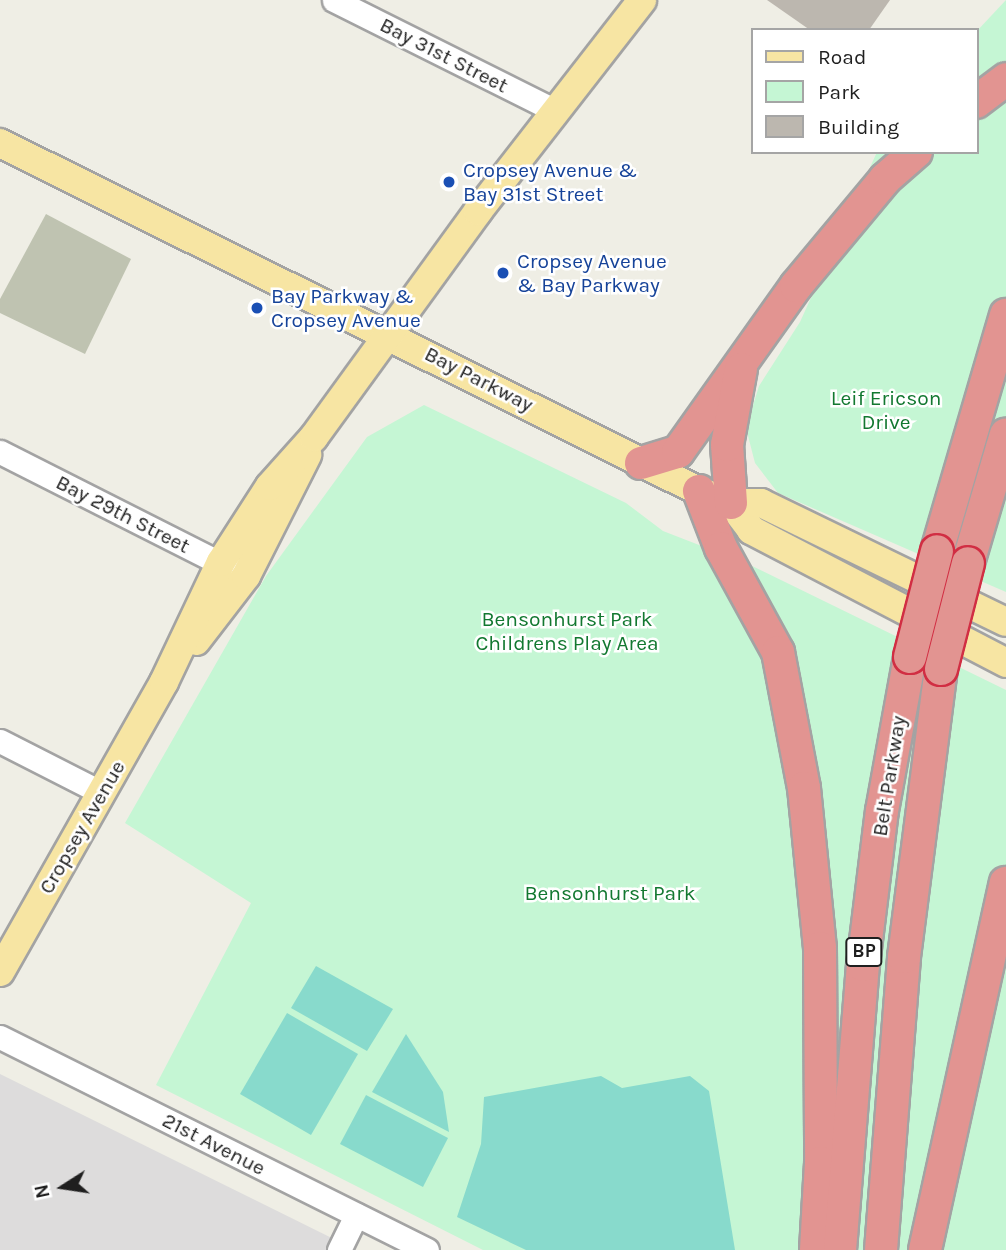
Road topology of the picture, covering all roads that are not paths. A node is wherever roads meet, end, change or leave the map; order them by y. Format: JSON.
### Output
{"nodes":[{"id":1,"x":334,"y":0,"type":"edge"},
{"id":2,"x":638,"y":2,"type":"edge"},
{"id":3,"x":1006,"y":79,"type":"edge"},
{"id":4,"x":978,"y":100,"type":"edge"},
{"id":5,"x":554,"y":110,"type":"junction"},
{"id":6,"x":0,"y":143,"type":"edge"},
{"id":7,"x":914,"y":154,"type":"edge"},
{"id":8,"x":1006,"y":315,"type":"edge"},
{"id":9,"x":388,"y":333,"type":"junction"},
{"id":10,"x":744,"y":357,"type":"junction"},
{"id":11,"x":1006,"y":434,"type":"edge"},
{"id":12,"x":314,"y":437,"type":"junction"},
{"id":13,"x":0,"y":452,"type":"edge"},
{"id":14,"x":641,"y":463,"type":"junction"},
{"id":15,"x":699,"y":491,"type":"junction"},
{"id":16,"x":731,"y":502,"type":"junction"},
{"id":17,"x":221,"y":562,"type":"junction"},
{"id":18,"x":246,"y":576,"type":"junction"},
{"id":19,"x":1006,"y":622,"type":"edge"},
{"id":20,"x":1006,"y":663,"type":"edge"},
{"id":21,"x":164,"y":682,"type":"junction"},
{"id":22,"x":0,"y":741,"type":"edge"},
{"id":23,"x":102,"y":793,"type":"junction"},
{"id":24,"x":1004,"y":895,"type":"edge"},
{"id":25,"x":0,"y":972,"type":"edge"},
{"id":26,"x":0,"y":1037,"type":"edge"},
{"id":27,"x":356,"y":1215,"type":"junction"},
{"id":28,"x":339,"y":1250,"type":"edge"},
{"id":29,"x":428,"y":1250,"type":"edge"},
{"id":30,"x":816,"y":1250,"type":"edge"},
{"id":31,"x":840,"y":1250,"type":"edge"},
{"id":32,"x":881,"y":1250,"type":"edge"},
{"id":33,"x":925,"y":1250,"type":"edge"}],
"edges":[{"from":1,"to":5,"type":"street","name":"Bay 31st Street"},
{"from":2,"to":5,"type":"main road","name":"Cropsey Avenue"},
{"from":3,"to":4,"type":"highway"},
{"from":5,"to":9,"type":"main road","name":"Cropsey Avenue"},
{"from":6,"to":9,"type":"main road","name":"Bay Parkway"},
{"from":7,"to":10,"type":"highway"},
{"from":8,"to":31,"type":"highway","name":"Belt Parkway","number":"BP","bridge":true},
{"from":9,"to":12,"type":"main road","name":"Cropsey Avenue"},
{"from":9,"to":14,"type":"main road","name":"Bay Parkway"},
{"from":10,"to":14,"type":"highway"},
{"from":10,"to":16,"type":"highway"},
{"from":11,"to":32,"type":"highway","name":"Belt Parkway","number":"BP","bridge":true},
{"from":12,"to":17,"type":"main road","name":"Cropsey Avenue"},
{"from":12,"to":18,"type":"main road","name":"Cropsey Avenue"},
{"from":13,"to":17,"type":"street","name":"Bay 29th Street"},
{"from":14,"to":15,"type":"main road","name":"Bay Parkway"},
{"from":15,"to":16,"type":"main road","name":"Bay Parkway"},
{"from":15,"to":30,"type":"highway"},
{"from":16,"to":19,"type":"main road","name":"Bay Parkway"},
{"from":16,"to":20,"type":"main road"},
{"from":17,"to":18,"type":"street","name":"Bay 29th Street"},
{"from":17,"to":21,"type":"main road","name":"Cropsey Avenue"},
{"from":18,"to":21,"type":"main road","name":"Cropsey Avenue"},
{"from":21,"to":23,"type":"main road","name":"Cropsey Avenue"},
{"from":22,"to":23,"type":"street"},
{"from":23,"to":25,"type":"main road","name":"Cropsey Avenue"},
{"from":24,"to":33,"type":"highway"},
{"from":26,"to":27,"type":"street","name":"21st Avenue"},
{"from":27,"to":28,"type":"street"},
{"from":27,"to":29,"type":"street","name":"21st Avenue"}]}
